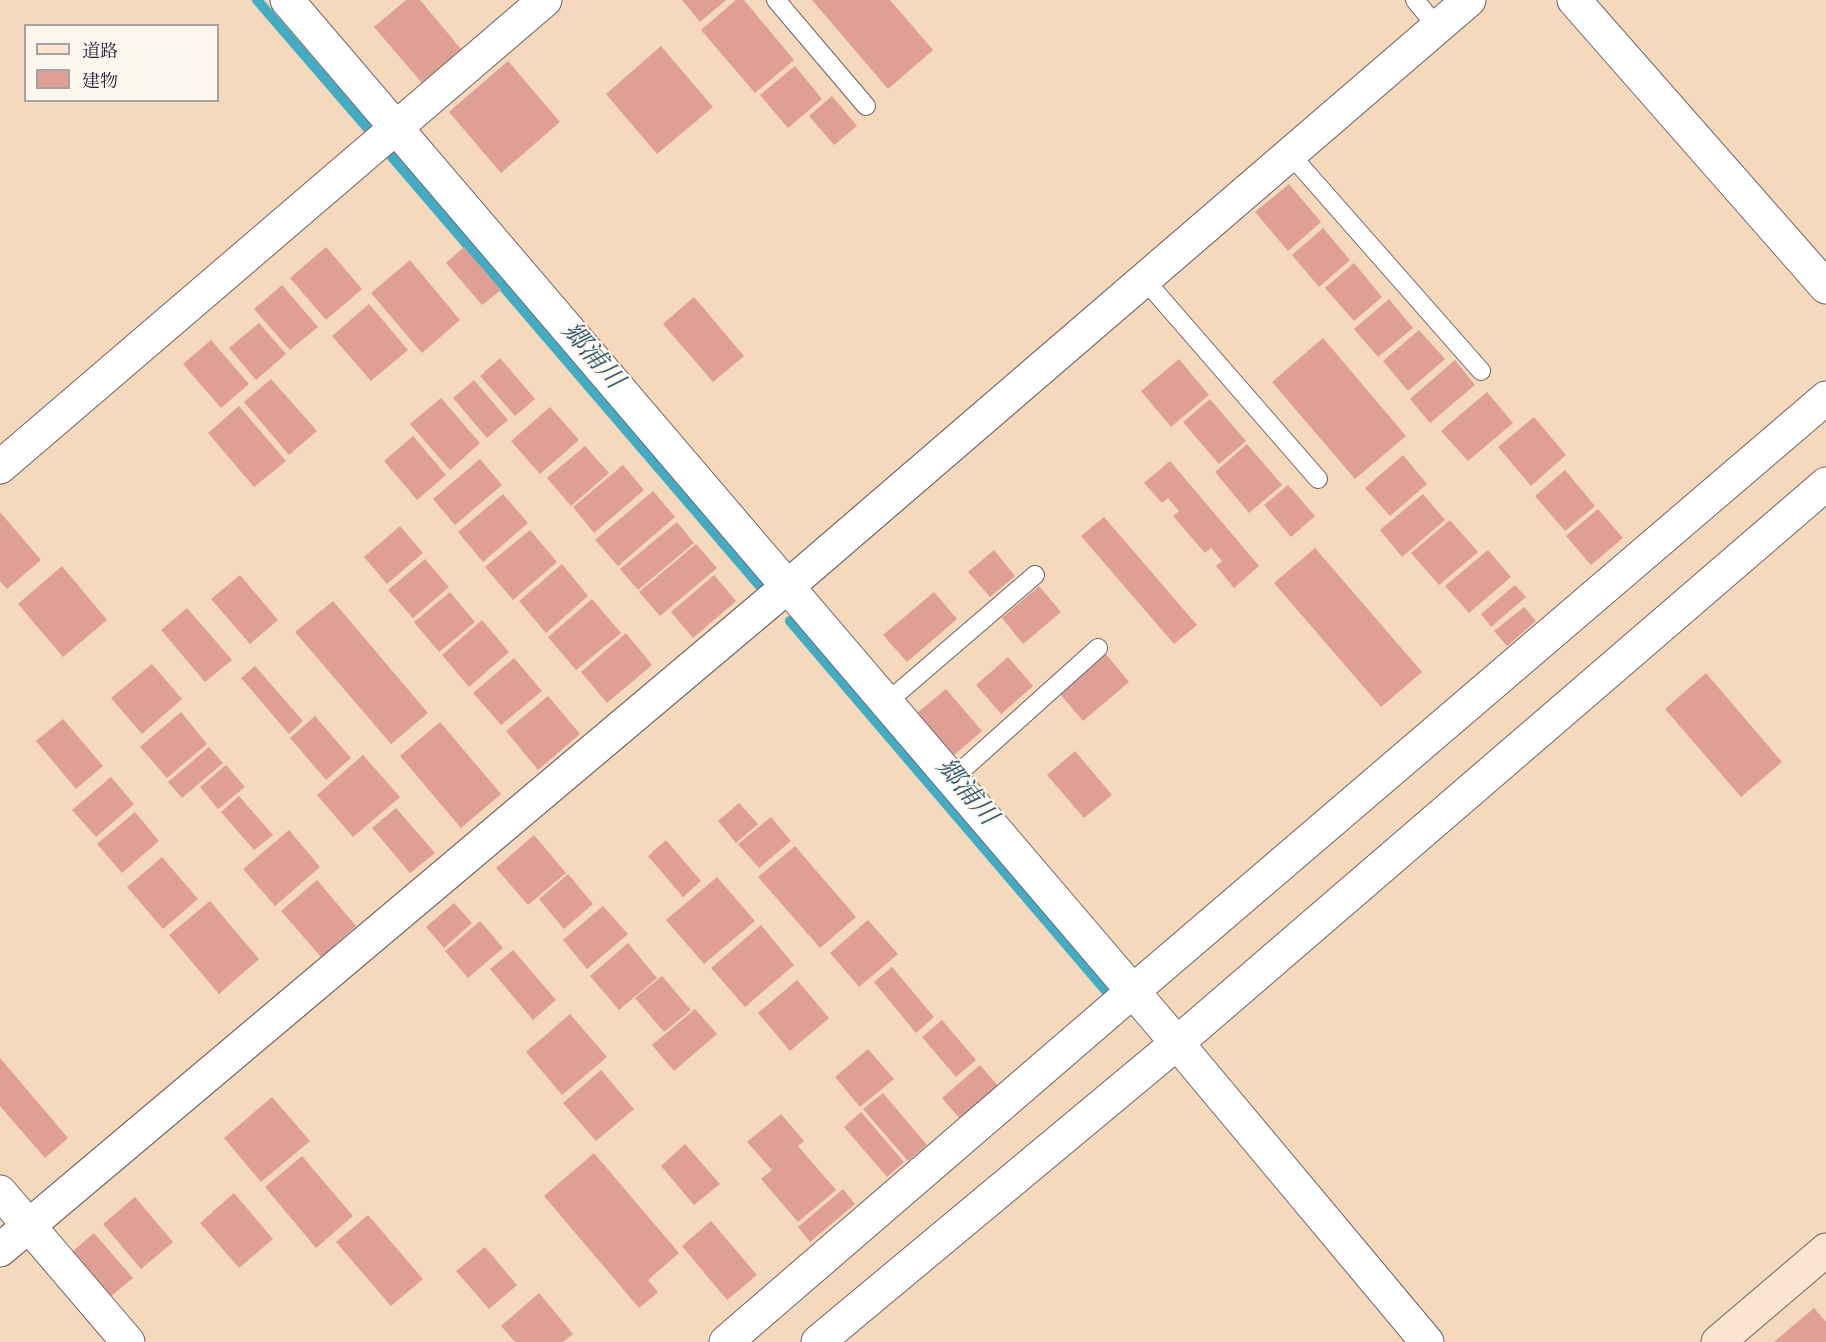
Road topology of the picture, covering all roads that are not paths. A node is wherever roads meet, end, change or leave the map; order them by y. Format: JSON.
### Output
{"nodes":[{"id":1,"x":287,"y":0,"type":"edge"},
{"id":2,"x":545,"y":0,"type":"edge"},
{"id":3,"x":776,"y":0,"type":"edge"},
{"id":4,"x":1414,"y":0,"type":"edge"},
{"id":5,"x":1469,"y":0,"type":"edge"},
{"id":6,"x":1574,"y":0,"type":"edge"},
{"id":7,"x":1437,"y":27,"type":"junction"},
{"id":8,"x":866,"y":106,"type":"dead end"},
{"id":9,"x":396,"y":127,"type":"junction"},
{"id":10,"x":1290,"y":154,"type":"junction"},
{"id":11,"x":1144,"y":279,"type":"junction"},
{"id":12,"x":1826,"y":287,"type":"edge"},
{"id":13,"x":1481,"y":370,"type":"dead end"},
{"id":14,"x":1826,"y":398,"type":"edge"},
{"id":15,"x":0,"y":467,"type":"edge"},
{"id":16,"x":1318,"y":479,"type":"dead end"},
{"id":17,"x":1826,"y":484,"type":"edge"},
{"id":18,"x":1035,"y":575,"type":"dead end"},
{"id":19,"x":787,"y":587,"type":"junction"},
{"id":20,"x":1098,"y":648,"type":"dead end"},
{"id":21,"x":886,"y":703,"type":"junction"},
{"id":22,"x":952,"y":779,"type":"junction"},
{"id":23,"x":1133,"y":991,"type":"junction"},
{"id":24,"x":1177,"y":1042,"type":"junction"},
{"id":25,"x":0,"y":1192,"type":"edge"},
{"id":26,"x":29,"y":1225,"type":"junction"},
{"id":27,"x":0,"y":1250,"type":"edge"},
{"id":28,"x":1826,"y":1250,"type":"edge"},
{"id":29,"x":128,"y":1342,"type":"edge"},
{"id":30,"x":726,"y":1342,"type":"edge"},
{"id":31,"x":818,"y":1342,"type":"edge"},
{"id":32,"x":1427,"y":1342,"type":"edge"},
{"id":33,"x":1718,"y":1342,"type":"edge"}],
"edges":[{"from":1,"to":9,"type":"street"},
{"from":2,"to":9,"type":"street"},
{"from":3,"to":8,"type":"lane"},
{"from":4,"to":7,"type":"lane"},
{"from":5,"to":7,"type":"street"},
{"from":6,"to":12,"type":"street"},
{"from":7,"to":10,"type":"street"},
{"from":9,"to":15,"type":"street"},
{"from":9,"to":19,"type":"street"},
{"from":10,"to":11,"type":"street"},
{"from":10,"to":13,"type":"lane"},
{"from":11,"to":16,"type":"lane"},
{"from":11,"to":19,"type":"street"},
{"from":14,"to":23,"type":"street"},
{"from":17,"to":24,"type":"street"},
{"from":18,"to":21,"type":"lane"},
{"from":19,"to":21,"type":"street"},
{"from":19,"to":26,"type":"street"},
{"from":20,"to":22,"type":"lane"},
{"from":21,"to":22,"type":"street"},
{"from":22,"to":23,"type":"street"},
{"from":23,"to":24,"type":"street"},
{"from":23,"to":30,"type":"street"},
{"from":24,"to":31,"type":"street"},
{"from":24,"to":32,"type":"street"},
{"from":25,"to":26,"type":"street"},
{"from":26,"to":27,"type":"street"},
{"from":26,"to":29,"type":"street"},
{"from":28,"to":33,"type":"main road"}]}
